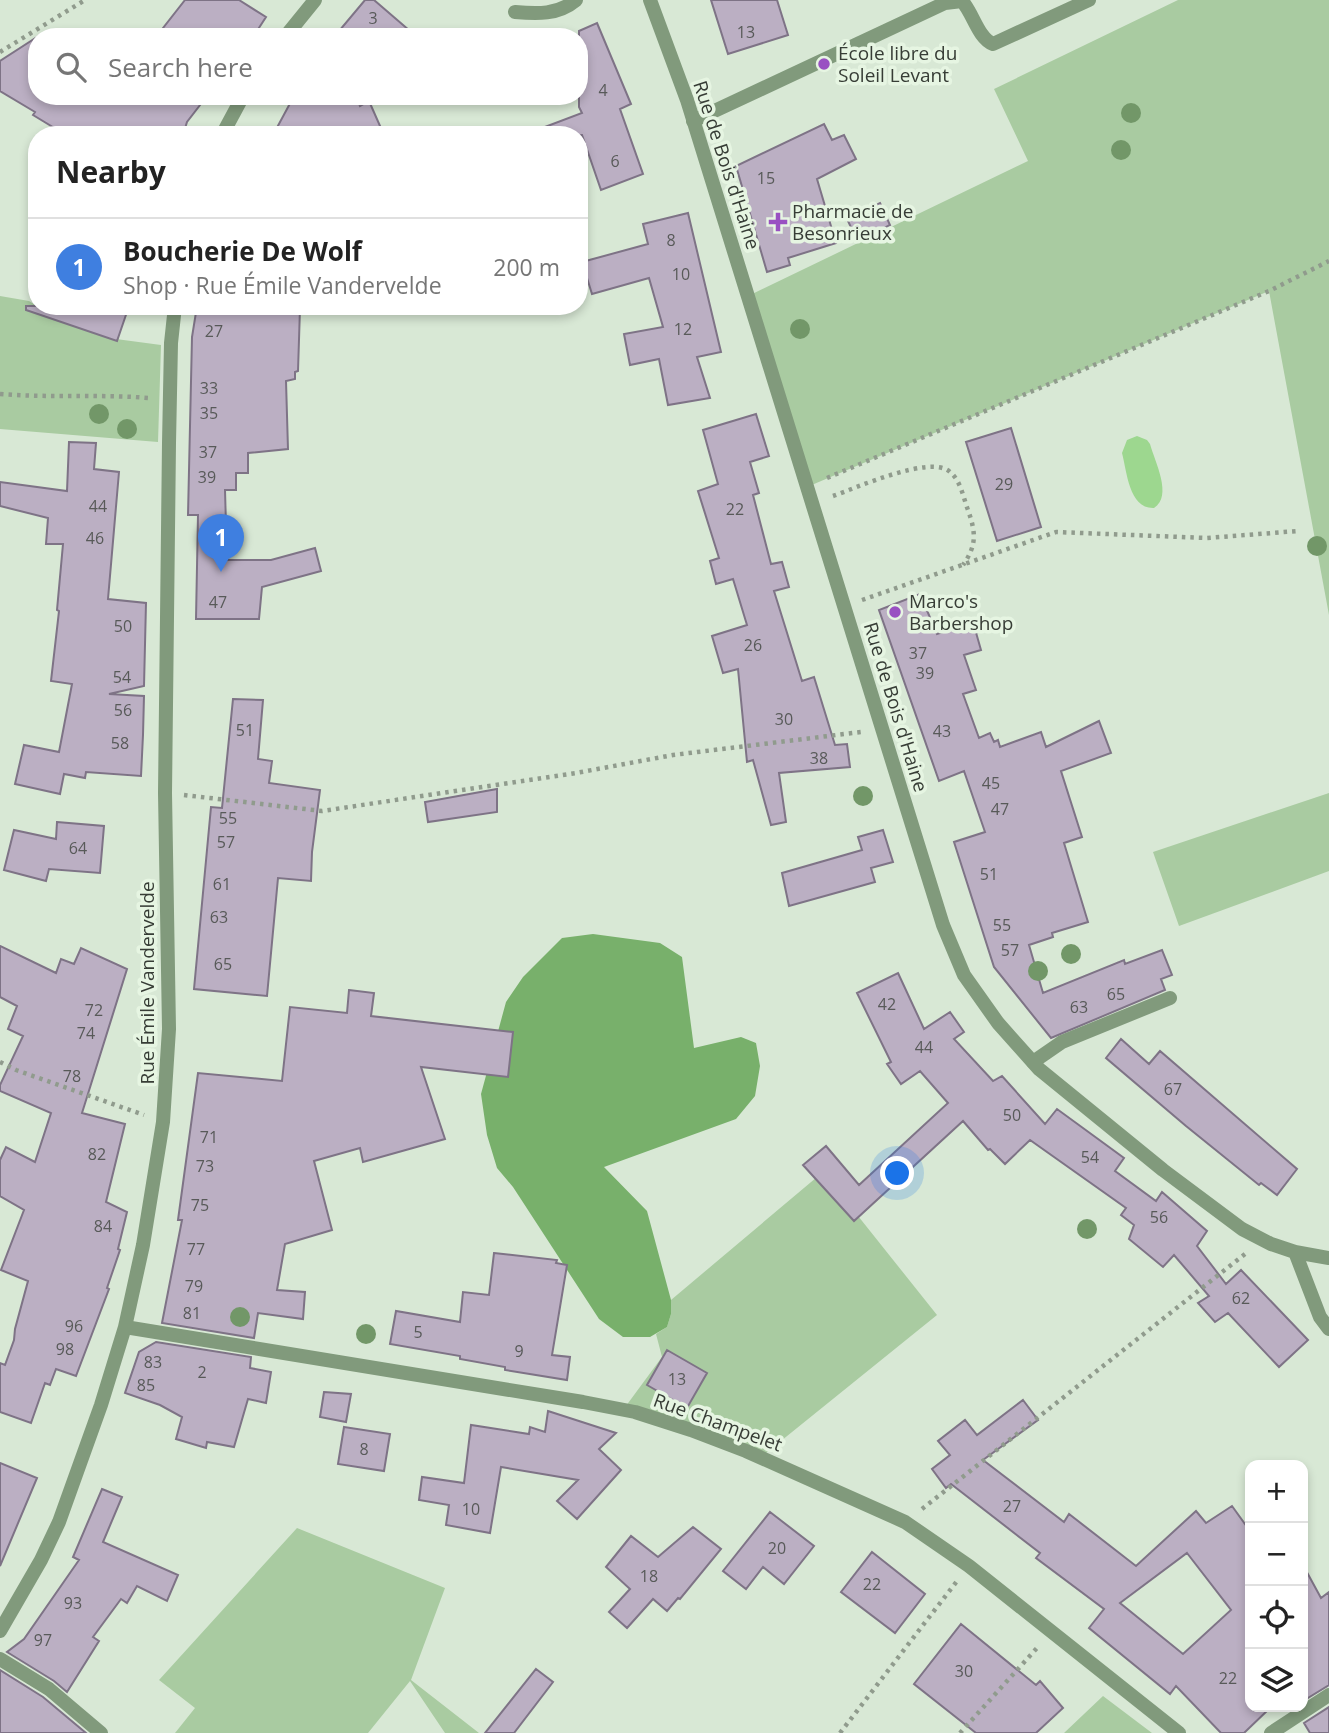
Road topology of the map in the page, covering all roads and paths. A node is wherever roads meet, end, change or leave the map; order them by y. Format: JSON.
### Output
{"nodes":[{"id":1,"x":85,"y":0,"type":"edge"},
{"id":2,"x":315,"y":0,"type":"edge"},
{"id":3,"x":576,"y":0,"type":"edge"},
{"id":4,"x":650,"y":0,"type":"edge"},
{"id":5,"x":1090,"y":0,"type":"edge"},
{"id":6,"x":515,"y":12,"type":"dead end"},
{"id":7,"x":39,"y":28,"type":"edge"},
{"id":8,"x":292,"y":28,"type":"edge"},
{"id":9,"x":28,"y":35,"type":"edge"},
{"id":10,"x":0,"y":52,"type":"edge"},
{"id":11,"x":238,"y":105,"type":"edge"},
{"id":12,"x":693,"y":121,"type":"junction"},
{"id":13,"x":227,"y":126,"type":"edge"},
{"id":14,"x":1329,"y":261,"type":"edge"},
{"id":15,"x":175,"y":315,"type":"edge"},
{"id":16,"x":0,"y":394,"type":"edge"},
{"id":17,"x":170,"y":399,"type":"junction"},
{"id":18,"x":807,"y":486,"type":"junction"},
{"id":19,"x":812,"y":502,"type":"junction"},
{"id":20,"x":1298,"y":531,"type":"dead end"},
{"id":21,"x":962,"y":566,"type":"junction"},
{"id":22,"x":845,"y":606,"type":"junction"},
{"id":23,"x":883,"y":729,"type":"junction"},
{"id":24,"x":165,"y":793,"type":"junction"},
{"id":25,"x":1170,"y":998,"type":"dead end"},
{"id":26,"x":0,"y":1062,"type":"edge"},
{"id":27,"x":1033,"y":1062,"type":"junction"},
{"id":28,"x":163,"y":1122,"type":"junction"},
{"id":29,"x":1259,"y":1238,"type":"junction"},
{"id":30,"x":1295,"y":1252,"type":"junction"},
{"id":31,"x":1329,"y":1258,"type":"edge"},
{"id":32,"x":125,"y":1327,"type":"junction"},
{"id":33,"x":1329,"y":1329,"type":"edge"},
{"id":34,"x":905,"y":1522,"type":"junction"},
{"id":35,"x":969,"y":1566,"type":"junction"},
{"id":36,"x":0,"y":1630,"type":"edge"},
{"id":37,"x":1051,"y":1631,"type":"junction"},
{"id":38,"x":0,"y":1659,"type":"edge"},
{"id":39,"x":1329,"y":1695,"type":"edge"},
{"id":40,"x":101,"y":1733,"type":"edge"},
{"id":41,"x":840,"y":1733,"type":"edge"},
{"id":42,"x":960,"y":1733,"type":"edge"},
{"id":43,"x":1179,"y":1733,"type":"edge"},
{"id":44,"x":1271,"y":1733,"type":"edge"}],
"edges":[{"from":1,"to":7,"type":"path"},
{"from":2,"to":8,"type":"street"},
{"from":3,"to":6,"type":"street"},
{"from":4,"to":12,"type":"street","name":"Rue de Bois d'Haine"},
{"from":5,"to":12,"type":"street"},
{"from":9,"to":10,"type":"path"},
{"from":11,"to":13,"type":"street"},
{"from":12,"to":18,"type":"street","name":"Rue de Bois d'Haine"},
{"from":14,"to":18,"type":"path"},
{"from":15,"to":17,"type":"street","name":"Rue Émile Vandervelde"},
{"from":16,"to":17,"type":"path"},
{"from":17,"to":24,"type":"street","name":"Rue Émile Vandervelde"},
{"from":18,"to":19,"type":"street","name":"Rue de Bois d'Haine"},
{"from":19,"to":21,"type":"path"},
{"from":19,"to":22,"type":"street","name":"Rue de Bois d'Haine"},
{"from":20,"to":21,"type":"path"},
{"from":21,"to":22,"type":"path"},
{"from":22,"to":23,"type":"street","name":"Rue de Bois d'Haine"},
{"from":23,"to":24,"type":"path"},
{"from":23,"to":27,"type":"street","name":"Rue de Bois d'Haine"},
{"from":24,"to":28,"type":"street","name":"Rue Émile Vandervelde"},
{"from":25,"to":27,"type":"street"},
{"from":26,"to":28,"type":"path"},
{"from":27,"to":29,"type":"street","name":"Rue de Bois d'Haine"},
{"from":28,"to":32,"type":"street","name":"Rue Émile Vandervelde"},
{"from":29,"to":30,"type":"street","name":"Rue de Bois d'Haine"},
{"from":29,"to":34,"type":"path"},
{"from":30,"to":31,"type":"street","name":"Rue de Bois d'Haine"},
{"from":30,"to":33,"type":"street"},
{"from":32,"to":34,"type":"street","name":"Rue Champelet"},
{"from":32,"to":36,"type":"street","name":"Rue Émile Vandervelde"},
{"from":34,"to":35,"type":"street","name":"Rue Champelet"},
{"from":35,"to":37,"type":"street","name":"Rue Champelet"},
{"from":35,"to":41,"type":"path"},
{"from":37,"to":42,"type":"path"},
{"from":37,"to":43,"type":"street","name":"Rue Champelet"},
{"from":38,"to":40,"type":"street"},
{"from":39,"to":44,"type":"street"}]}
